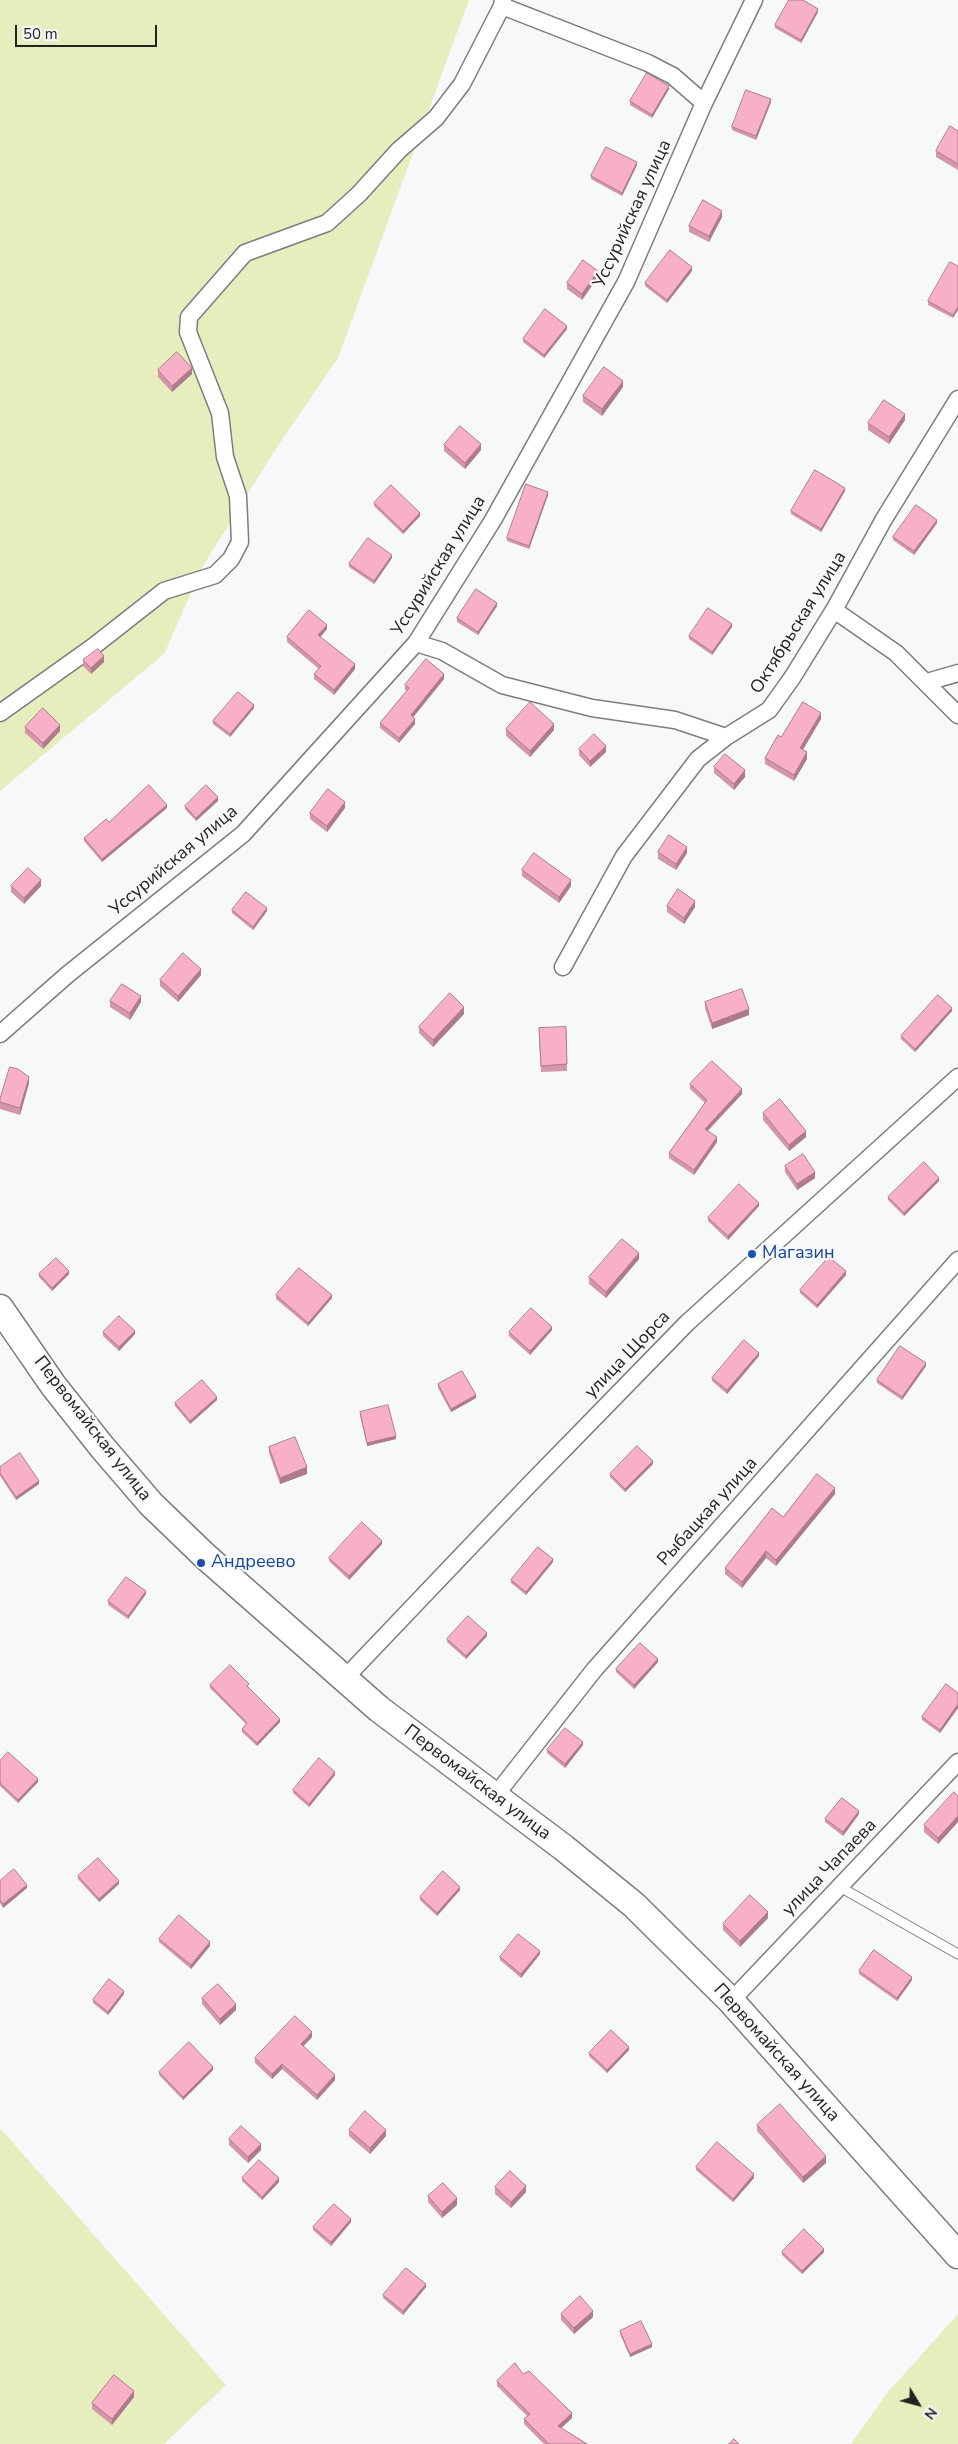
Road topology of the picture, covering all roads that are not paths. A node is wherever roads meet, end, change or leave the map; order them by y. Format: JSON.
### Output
{"nodes":[{"id":1,"x":754,"y":0,"type":"edge"},
{"id":2,"x":503,"y":3,"type":"edge"},
{"id":3,"x":704,"y":104,"type":"junction"},
{"id":4,"x":958,"y":399,"type":"edge"},
{"id":5,"x":834,"y":610,"type":"junction"},
{"id":6,"x":416,"y":643,"type":"junction"},
{"id":7,"x":958,"y":673,"type":"edge"},
{"id":8,"x":927,"y":682,"type":"junction"},
{"id":9,"x":0,"y":713,"type":"edge"},
{"id":10,"x":958,"y":716,"type":"edge"},
{"id":11,"x":726,"y":737,"type":"junction"},
{"id":12,"x":563,"y":967,"type":"dead end"},
{"id":13,"x":0,"y":1034,"type":"edge"},
{"id":14,"x":958,"y":1077,"type":"edge"},
{"id":15,"x":958,"y":1260,"type":"edge"},
{"id":16,"x":0,"y":1308,"type":"edge"},
{"id":17,"x":344,"y":1680,"type":"junction"},
{"id":18,"x":958,"y":1762,"type":"edge"},
{"id":19,"x":495,"y":1796,"type":"junction"},
{"id":20,"x":840,"y":1887,"type":"junction"},
{"id":21,"x":958,"y":1954,"type":"edge"},
{"id":22,"x":731,"y":2000,"type":"junction"},
{"id":23,"x":958,"y":2255,"type":"edge"}],
"edges":[{"from":1,"to":3,"type":"street","name":"Уссурийская улица"},
{"from":2,"to":3,"type":"street"},
{"from":2,"to":9,"type":"street"},
{"from":3,"to":6,"type":"street","name":"Уссурийская улица"},
{"from":4,"to":5,"type":"street","name":"Октябрьская улица"},
{"from":5,"to":8,"type":"street"},
{"from":5,"to":11,"type":"street","name":"Октябрьская улица"},
{"from":6,"to":11,"type":"street"},
{"from":6,"to":13,"type":"street","name":"Уссурийская улица"},
{"from":7,"to":8,"type":"street"},
{"from":8,"to":10,"type":"street"},
{"from":11,"to":12,"type":"street","name":"Октябрьская улица"},
{"from":14,"to":17,"type":"street","name":"улица Щорса"},
{"from":15,"to":19,"type":"street","name":"Рыбацкая улица"},
{"from":16,"to":17,"type":"main road","name":"Первомайская улица"},
{"from":17,"to":19,"type":"main road","name":"Первомайская улица"},
{"from":18,"to":20,"type":"street","name":"улица Чапаева"},
{"from":19,"to":22,"type":"main road","name":"Первомайская улица"},
{"from":20,"to":21,"type":"lane"},
{"from":20,"to":22,"type":"street","name":"улица Чапаева"},
{"from":22,"to":23,"type":"main road","name":"Первомайская улица"}]}
